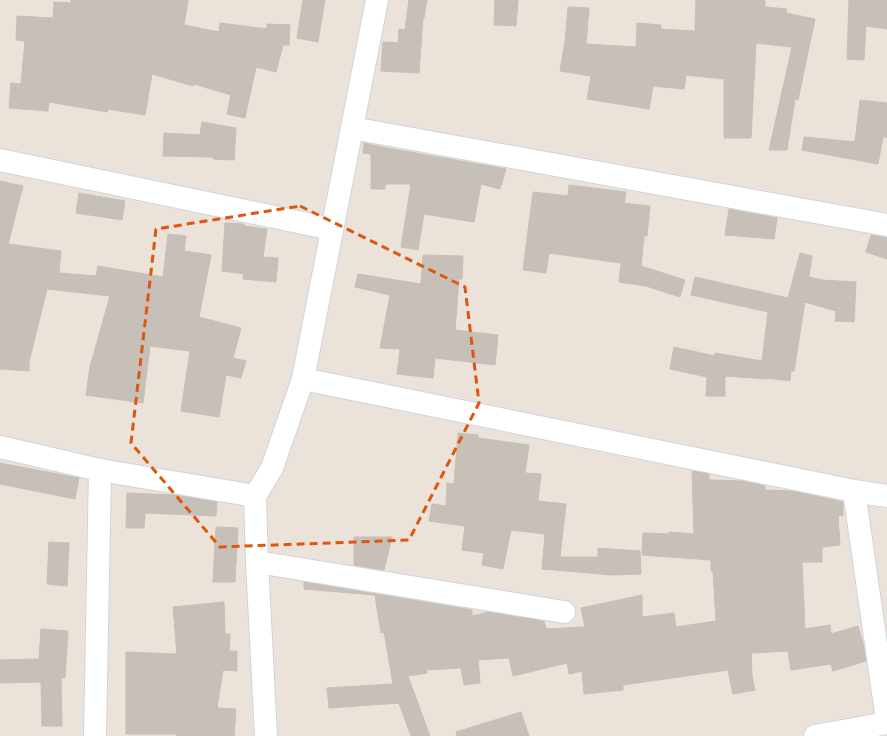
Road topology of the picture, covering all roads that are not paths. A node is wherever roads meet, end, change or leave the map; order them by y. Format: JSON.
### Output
{"nodes":[{"id":1,"x":377,"y":0,"type":"edge"},
{"id":2,"x":352,"y":128,"type":"junction"},
{"id":3,"x":0,"y":160,"type":"edge"},
{"id":4,"x":887,"y":225,"type":"edge"},
{"id":5,"x":332,"y":229,"type":"junction"},
{"id":6,"x":303,"y":380,"type":"junction"},
{"id":7,"x":0,"y":447,"type":"edge"},
{"id":8,"x":100,"y":470,"type":"junction"},
{"id":9,"x":854,"y":491,"type":"junction"},
{"id":10,"x":255,"y":496,"type":"junction"},
{"id":11,"x":887,"y":496,"type":"edge"},
{"id":12,"x":257,"y":562,"type":"junction"},
{"id":13,"x":564,"y":612,"type":"dead end"},
{"id":14,"x":887,"y":722,"type":"edge"},
{"id":15,"x":95,"y":736,"type":"edge"},
{"id":16,"x":266,"y":736,"type":"edge"},
{"id":17,"x":814,"y":736,"type":"edge"}],
"edges":[{"from":1,"to":2,"type":"street"},
{"from":2,"to":4,"type":"street"},
{"from":2,"to":5,"type":"street"},
{"from":3,"to":5,"type":"street"},
{"from":5,"to":6,"type":"street"},
{"from":6,"to":9,"type":"street"},
{"from":6,"to":10,"type":"street"},
{"from":7,"to":8,"type":"street"},
{"from":8,"to":10,"type":"street"},
{"from":8,"to":15,"type":"street"},
{"from":9,"to":11,"type":"street"},
{"from":9,"to":14,"type":"street"},
{"from":10,"to":12,"type":"street"},
{"from":12,"to":13,"type":"street"},
{"from":12,"to":16,"type":"street"},
{"from":14,"to":17,"type":"street"}]}
